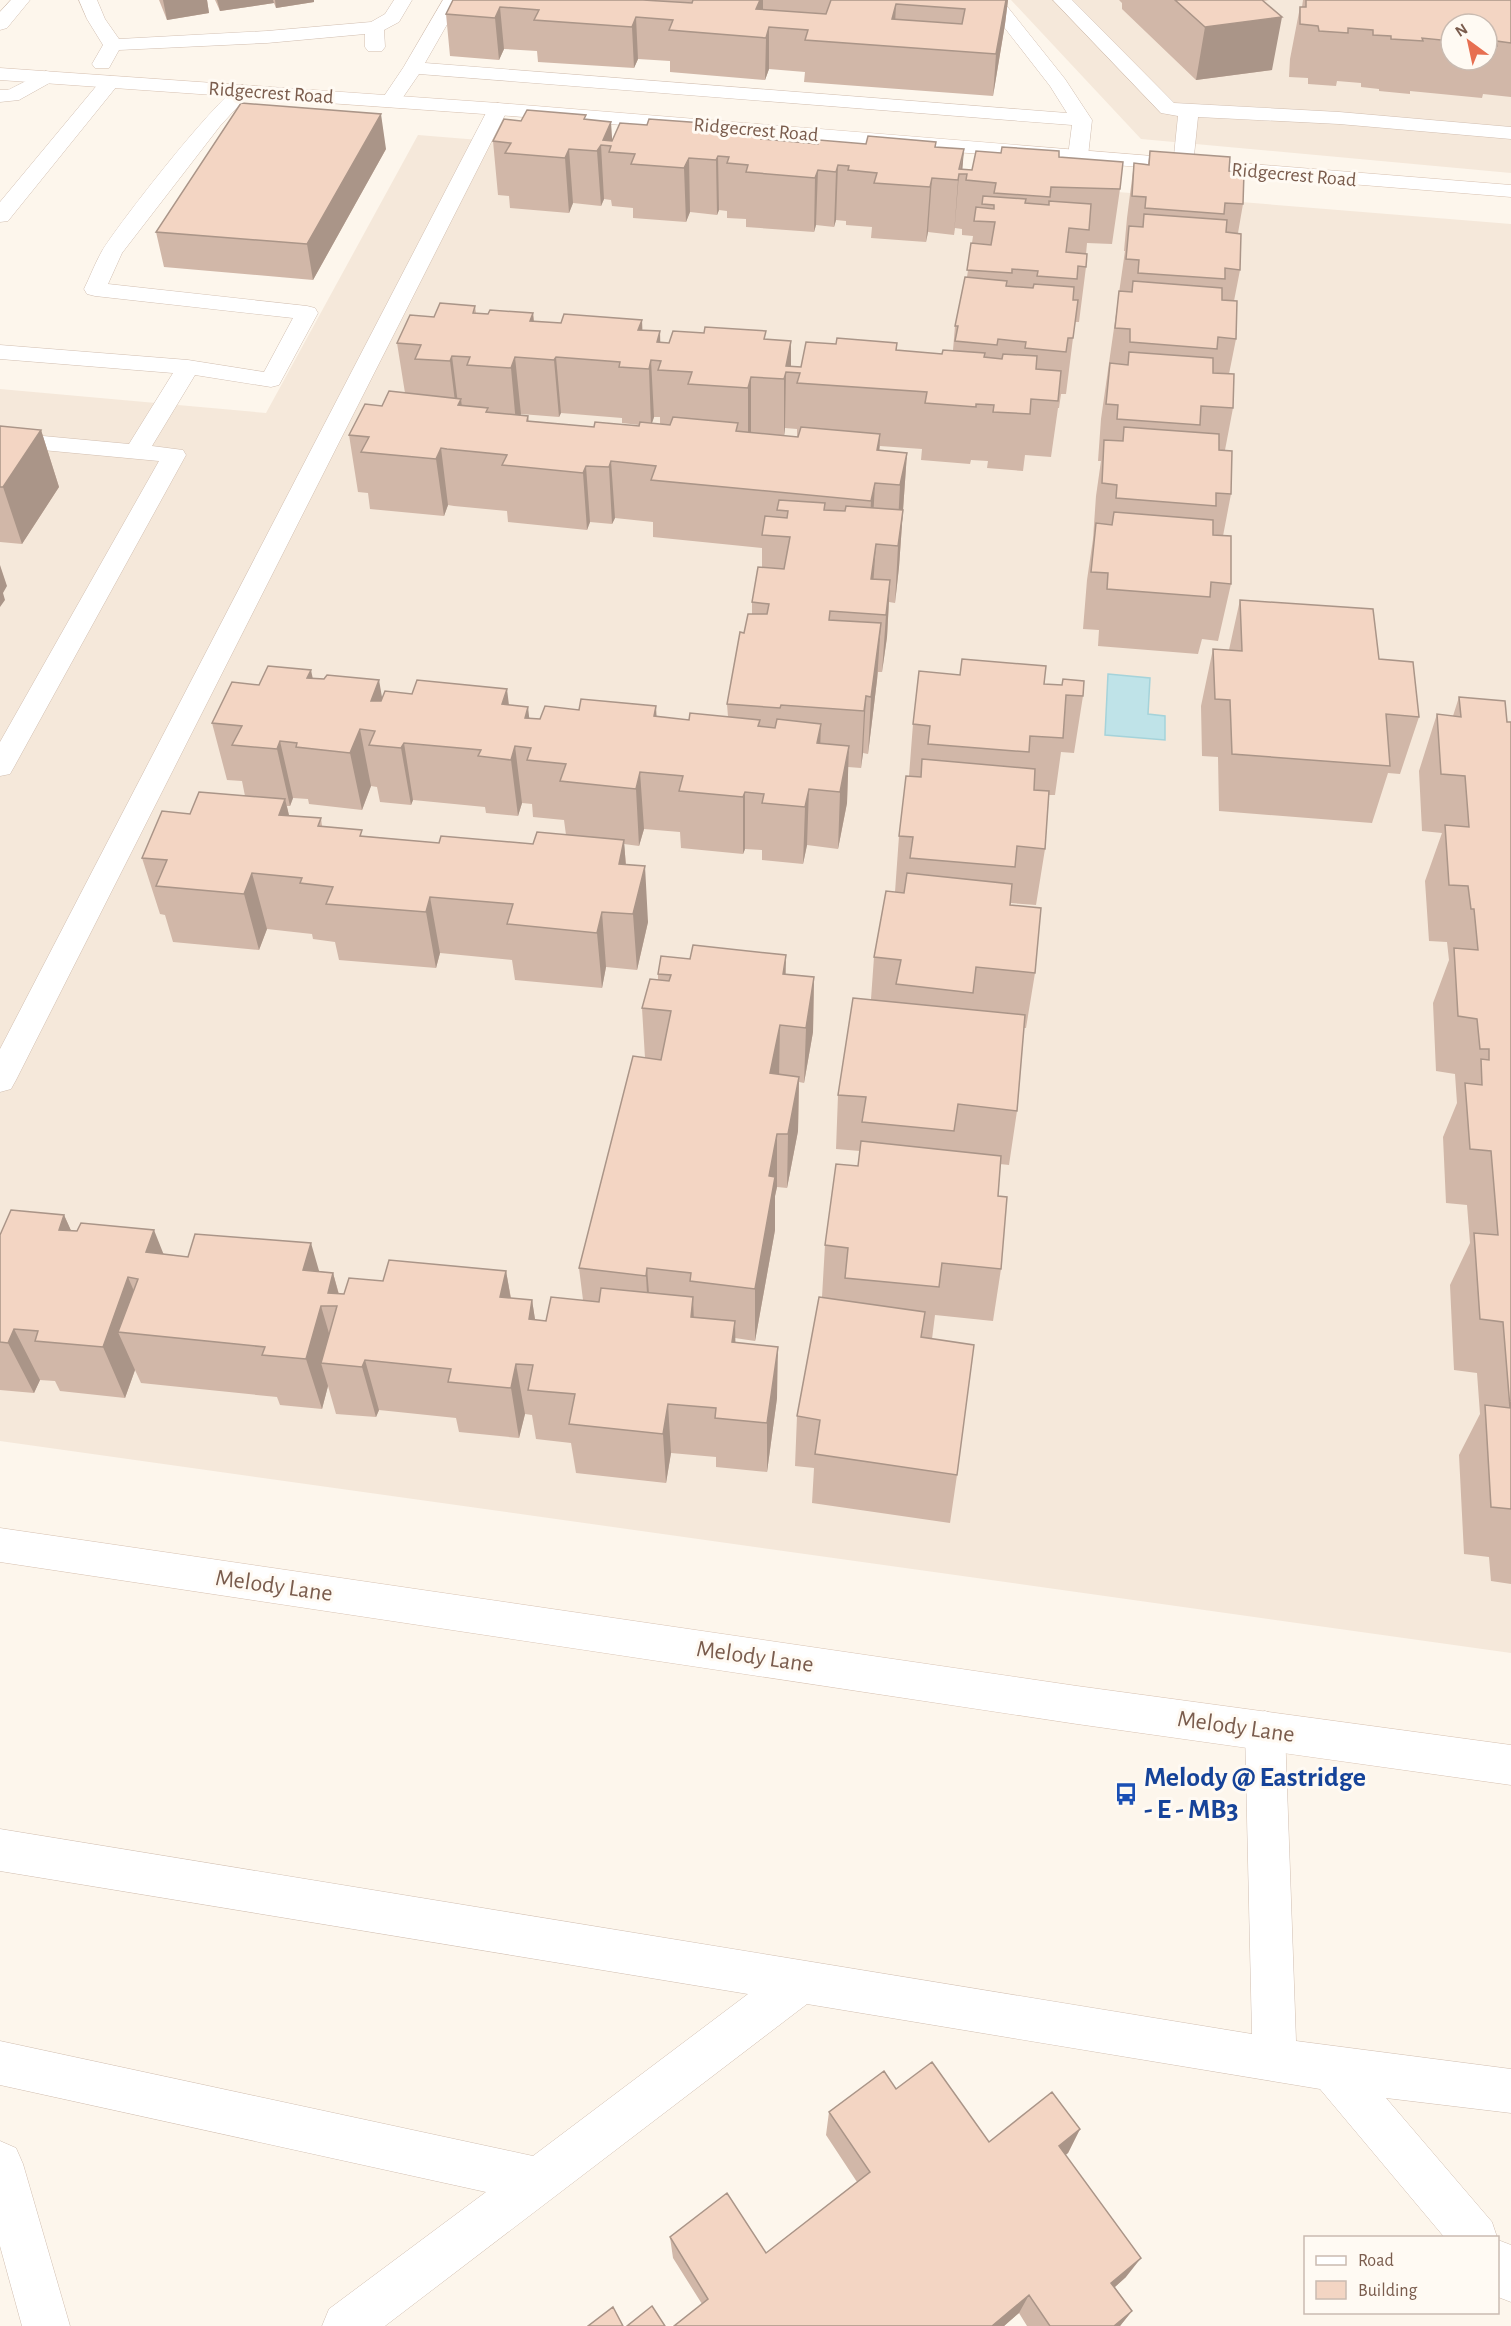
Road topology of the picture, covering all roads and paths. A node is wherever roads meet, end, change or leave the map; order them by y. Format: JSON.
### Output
{"nodes":[{"id":1,"x":21,"y":0,"type":"edge"},
{"id":2,"x":88,"y":0,"type":"edge"},
{"id":3,"x":404,"y":0,"type":"edge"},
{"id":4,"x":452,"y":0,"type":"edge"},
{"id":5,"x":1062,"y":0,"type":"edge"},
{"id":6,"x":992,"y":8,"type":"edge"},
{"id":7,"x":0,"y":24,"type":"edge"},
{"id":8,"x":375,"y":27,"type":"junction"},
{"id":9,"x":113,"y":45,"type":"junction"},
{"id":10,"x":375,"y":47,"type":"dead end"},
{"id":11,"x":413,"y":68,"type":"junction"},
{"id":12,"x":0,"y":74,"type":"edge"},
{"id":13,"x":46,"y":77,"type":"junction"},
{"id":14,"x":102,"y":82,"type":"junction"},
{"id":15,"x":242,"y":91,"type":"junction"},
{"id":16,"x":0,"y":96,"type":"edge"},
{"id":17,"x":390,"y":102,"type":"junction"},
{"id":18,"x":498,"y":109,"type":"junction"},
{"id":19,"x":1189,"y":111,"type":"junction"},
{"id":20,"x":1082,"y":120,"type":"junction"},
{"id":21,"x":1511,"y":133,"type":"edge"},
{"id":22,"x":1078,"y":156,"type":"junction"},
{"id":23,"x":1183,"y":165,"type":"junction"},
{"id":24,"x":1511,"y":191,"type":"edge"},
{"id":25,"x":0,"y":216,"type":"edge"},
{"id":26,"x":0,"y":352,"type":"edge"},
{"id":27,"x":188,"y":367,"type":"junction"},
{"id":28,"x":0,"y":439,"type":"edge"},
{"id":29,"x":136,"y":452,"type":"junction"},
{"id":30,"x":0,"y":766,"type":"edge"},
{"id":31,"x":0,"y":1080,"type":"edge"},
{"id":32,"x":0,"y":1545,"type":"edge"},
{"id":33,"x":1265,"y":1730,"type":"junction"},
{"id":34,"x":1511,"y":1765,"type":"edge"},
{"id":35,"x":0,"y":1850,"type":"edge"},
{"id":36,"x":801,"y":1980,"type":"junction"},
{"id":37,"x":1275,"y":2059,"type":"junction"},
{"id":38,"x":0,"y":2063,"type":"edge"},
{"id":39,"x":1332,"y":2069,"type":"junction"},
{"id":40,"x":1511,"y":2091,"type":"edge"},
{"id":41,"x":0,"y":2164,"type":"edge"},
{"id":42,"x":537,"y":2180,"type":"junction"},
{"id":43,"x":1474,"y":2236,"type":"edge"},
{"id":44,"x":1499,"y":2265,"type":"edge"},
{"id":45,"x":1511,"y":2279,"type":"edge"},
{"id":46,"x":46,"y":2326,"type":"edge"},
{"id":47,"x":346,"y":2326,"type":"edge"}],
"edges":[{"from":1,"to":7,"type":"street"},
{"from":2,"to":9,"type":"street"},
{"from":3,"to":8,"type":"street"},
{"from":4,"to":11,"type":"street"},
{"from":5,"to":19,"type":"street"},
{"from":6,"to":20,"type":"street"},
{"from":8,"to":9,"type":"street"},
{"from":8,"to":10,"type":"street"},
{"from":9,"to":14,"type":"street"},
{"from":11,"to":17,"type":"street"},
{"from":11,"to":20,"type":"street"},
{"from":12,"to":13,"type":"street","name":"Ridgecrest Road"},
{"from":13,"to":14,"type":"street","name":"Ridgecrest Road"},
{"from":13,"to":16,"type":"street"},
{"from":14,"to":15,"type":"street","name":"Ridgecrest Road"},
{"from":14,"to":25,"type":"street"},
{"from":15,"to":17,"type":"street","name":"Ridgecrest Road"},
{"from":15,"to":27,"type":"street"},
{"from":17,"to":18,"type":"street","name":"Ridgecrest Road"},
{"from":18,"to":22,"type":"street","name":"Ridgecrest Road"},
{"from":18,"to":31,"type":"street"},
{"from":19,"to":21,"type":"street"},
{"from":19,"to":23,"type":"street"},
{"from":20,"to":22,"type":"street"},
{"from":22,"to":23,"type":"street","name":"Ridgecrest Road"},
{"from":23,"to":24,"type":"street","name":"Ridgecrest Road"},
{"from":26,"to":27,"type":"street"},
{"from":27,"to":29,"type":"street"},
{"from":28,"to":29,"type":"street"},
{"from":29,"to":30,"type":"street"},
{"from":32,"to":33,"type":"street","name":"Melody Lane"},
{"from":33,"to":34,"type":"street","name":"Melody Lane"},
{"from":33,"to":37,"type":"street"},
{"from":35,"to":36,"type":"street"},
{"from":36,"to":37,"type":"street"},
{"from":36,"to":42,"type":"street"},
{"from":37,"to":39,"type":"street"},
{"from":38,"to":42,"type":"street"},
{"from":39,"to":40,"type":"street"},
{"from":39,"to":43,"type":"street"},
{"from":41,"to":46,"type":"street"},
{"from":42,"to":47,"type":"street"},
{"from":44,"to":45,"type":"street"}]}
